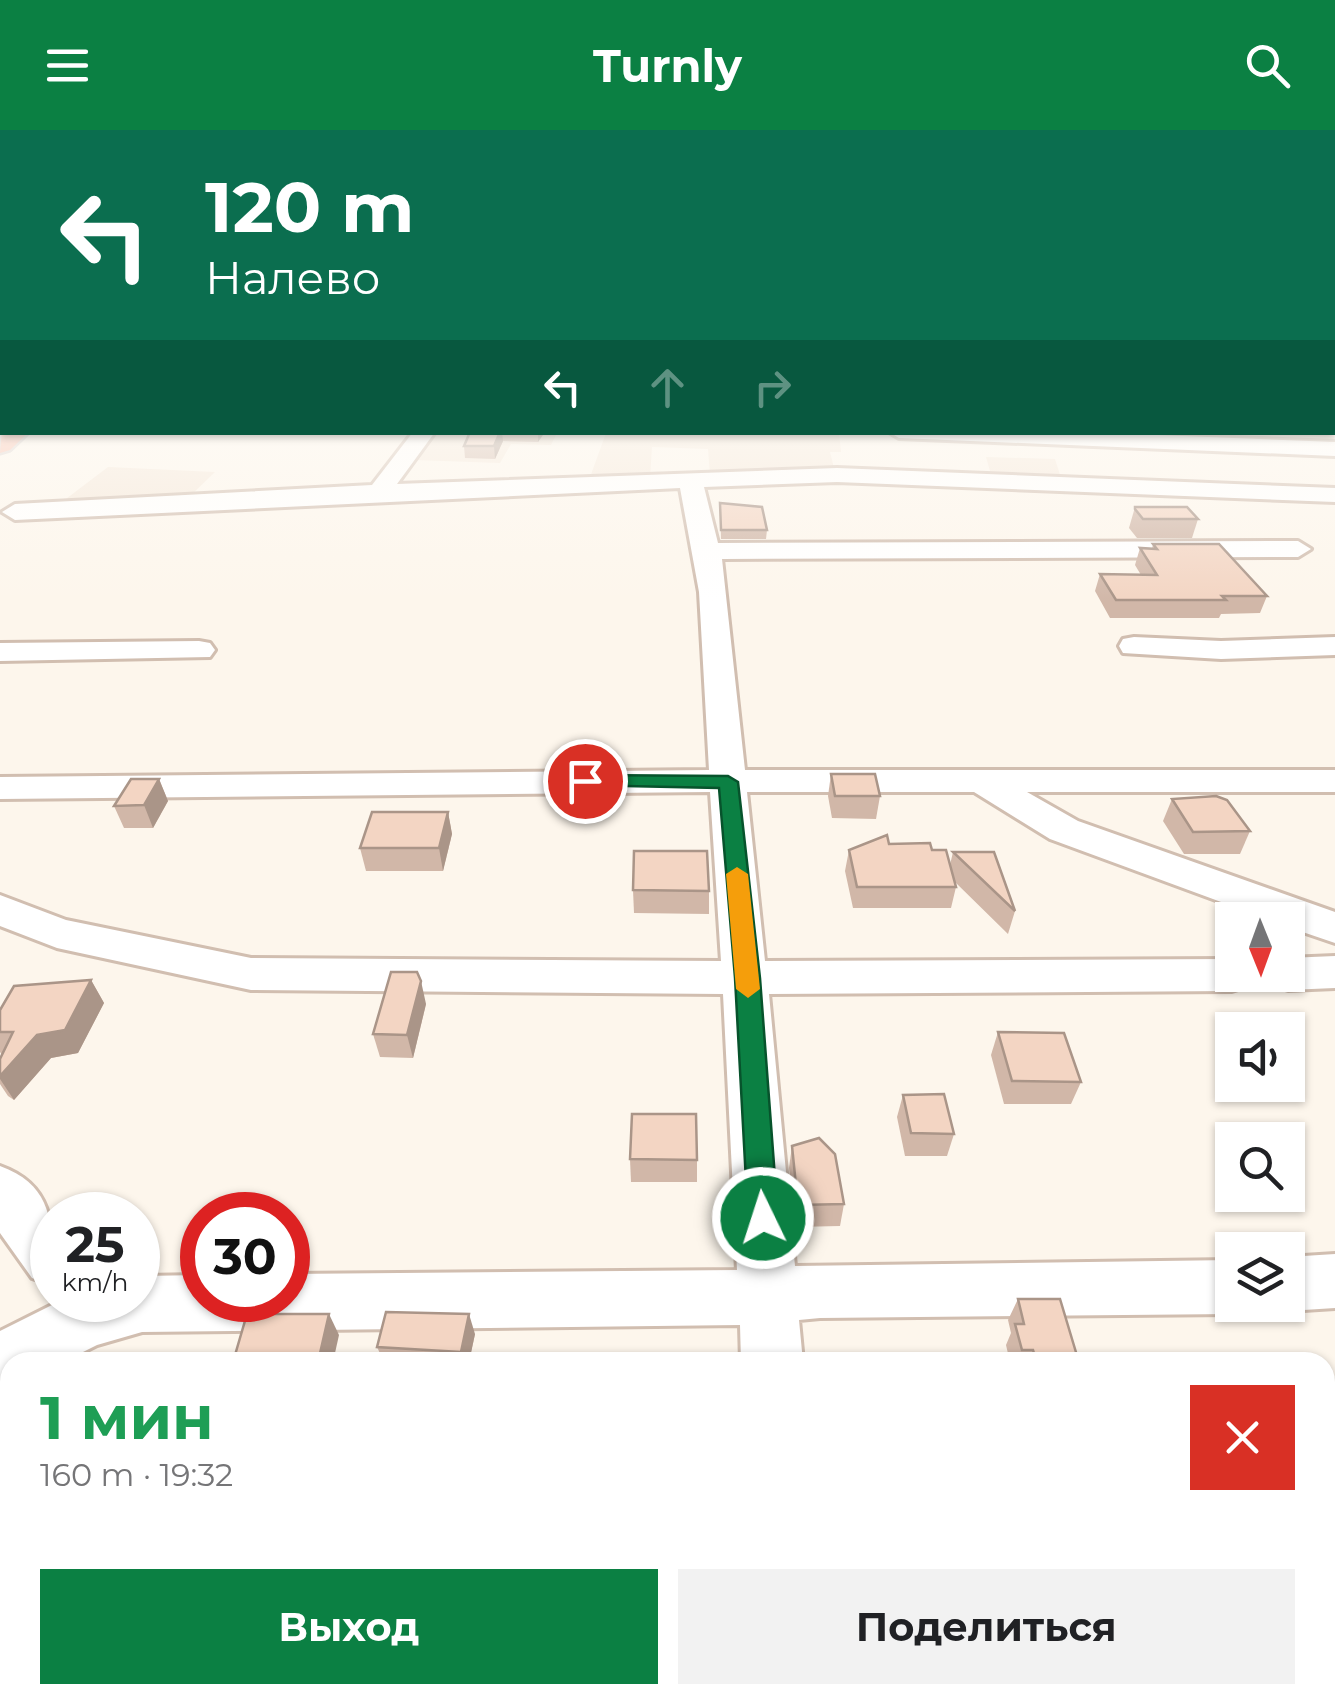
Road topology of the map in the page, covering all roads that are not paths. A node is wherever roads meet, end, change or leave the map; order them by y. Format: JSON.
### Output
{"nodes":[{"id":1,"x":407,"y":455,"type":"edge"},
{"id":2,"x":1066,"y":455,"type":"edge"},
{"id":3,"x":1095,"y":455,"type":"edge"},
{"id":4,"x":690,"y":481,"type":"junction"},
{"id":5,"x":1080,"y":484,"type":"junction"},
{"id":6,"x":1110,"y":486,"type":"junction"},
{"id":7,"x":379,"y":492,"type":"junction"},
{"id":8,"x":1335,"y":494,"type":"edge"},
{"id":9,"x":15,"y":512,"type":"dead end"},
{"id":10,"x":1298,"y":549,"type":"dead end"},
{"id":11,"x":706,"y":551,"type":"junction"},
{"id":12,"x":1134,"y":646,"type":"dead end"},
{"id":13,"x":1335,"y":646,"type":"edge"},
{"id":14,"x":200,"y":650,"type":"dead end"},
{"id":15,"x":0,"y":652,"type":"edge"},
{"id":16,"x":1335,"y":781,"type":"edge"},
{"id":17,"x":728,"y":782,"type":"junction"},
{"id":18,"x":983,"y":782,"type":"junction"},
{"id":19,"x":0,"y":788,"type":"edge"},
{"id":20,"x":0,"y":909,"type":"edge"},
{"id":21,"x":1335,"y":928,"type":"edge"},
{"id":22,"x":1335,"y":972,"type":"edge"},
{"id":23,"x":1305,"y":973,"type":"edge"},
{"id":24,"x":1215,"y":975,"type":"edge"},
{"id":25,"x":748,"y":978,"type":"junction"},
{"id":26,"x":0,"y":1190,"type":"edge"},
{"id":27,"x":30,"y":1230,"type":"edge"},
{"id":28,"x":1335,"y":1281,"type":"edge"},
{"id":29,"x":1305,"y":1283,"type":"edge"},
{"id":30,"x":1215,"y":1288,"type":"edge"},
{"id":31,"x":768,"y":1297,"type":"junction"},
{"id":32,"x":83,"y":1327,"type":"edge"},
{"id":33,"x":24,"y":1352,"type":"edge"},
{"id":34,"x":771,"y":1352,"type":"edge"}],
"edges":[{"from":1,"to":7,"type":"street"},
{"from":2,"to":5,"type":"street"},
{"from":3,"to":6,"type":"street"},
{"from":4,"to":5,"type":"street"},
{"from":4,"to":7,"type":"street"},
{"from":4,"to":11,"type":"street"},
{"from":5,"to":6,"type":"street"},
{"from":6,"to":8,"type":"street"},
{"from":7,"to":9,"type":"street"},
{"from":10,"to":11,"type":"street"},
{"from":11,"to":17,"type":"street"},
{"from":12,"to":13,"type":"street"},
{"from":14,"to":15,"type":"street"},
{"from":16,"to":18,"type":"street"},
{"from":17,"to":18,"type":"street"},
{"from":17,"to":19,"type":"street"},
{"from":17,"to":25,"type":"street"},
{"from":18,"to":21,"type":"street"},
{"from":20,"to":25,"type":"street"},
{"from":22,"to":23,"type":"street"},
{"from":24,"to":25,"type":"street"},
{"from":25,"to":31,"type":"street"},
{"from":26,"to":27,"type":"street"},
{"from":28,"to":29,"type":"street"},
{"from":30,"to":31,"type":"street"},
{"from":31,"to":32,"type":"street"},
{"from":31,"to":34,"type":"street"},
{"from":32,"to":33,"type":"street"}]}
